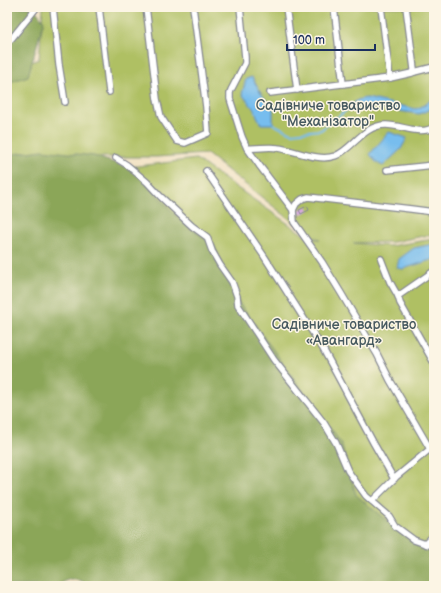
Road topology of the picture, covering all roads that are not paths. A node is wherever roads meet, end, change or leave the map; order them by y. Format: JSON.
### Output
{"nodes":[{"id":1,"x":37,"y":7,"type":"edge"},
{"id":2,"x":53,"y":7,"type":"edge"},
{"id":3,"x":99,"y":7,"type":"edge"},
{"id":4,"x":146,"y":7,"type":"edge"},
{"id":5,"x":193,"y":7,"type":"edge"},
{"id":6,"x":240,"y":7,"type":"edge"},
{"id":7,"x":286,"y":7,"type":"edge"},
{"id":8,"x":334,"y":7,"type":"edge"},
{"id":9,"x":381,"y":7,"type":"edge"},
{"id":10,"x":406,"y":7,"type":"edge"},
{"id":11,"x":7,"y":43,"type":"edge"},
{"id":12,"x":434,"y":67,"type":"edge"},
{"id":13,"x":414,"y":72,"type":"junction"},
{"id":14,"x":390,"y":78,"type":"junction"},
{"id":15,"x":343,"y":84,"type":"junction"},
{"id":16,"x":297,"y":90,"type":"junction"},
{"id":17,"x":109,"y":92,"type":"dead end"},
{"id":18,"x":270,"y":93,"type":"dead end"},
{"id":19,"x":65,"y":102,"type":"dead end"},
{"id":20,"x":434,"y":128,"type":"edge"},
{"id":21,"x":248,"y":148,"type":"junction"},
{"id":22,"x":116,"y":158,"type":"dead end"},
{"id":23,"x":434,"y":165,"type":"edge"},
{"id":24,"x":387,"y":170,"type":"dead end"},
{"id":25,"x":206,"y":171,"type":"dead end"},
{"id":26,"x":293,"y":210,"type":"junction"},
{"id":27,"x":434,"y":212,"type":"edge"},
{"id":28,"x":381,"y":259,"type":"dead end"},
{"id":29,"x":434,"y":271,"type":"edge"},
{"id":30,"x":398,"y":296,"type":"junction"},
{"id":31,"x":434,"y":363,"type":"edge"},
{"id":32,"x":432,"y":449,"type":"edge"},
{"id":33,"x":394,"y":479,"type":"junction"},
{"id":34,"x":372,"y":501,"type":"junction"},
{"id":35,"x":434,"y":535,"type":"edge"},
{"id":36,"x":425,"y":544,"type":"junction"},
{"id":37,"x":434,"y":547,"type":"edge"}],
"edges":[{"from":1,"to":11,"type":"street"},
{"from":2,"to":19,"type":"street"},
{"from":3,"to":17,"type":"street"},
{"from":4,"to":5,"type":"street"},
{"from":6,"to":21,"type":"street"},
{"from":7,"to":16,"type":"street"},
{"from":8,"to":15,"type":"street"},
{"from":9,"to":14,"type":"street"},
{"from":10,"to":13,"type":"street"},
{"from":12,"to":13,"type":"street"},
{"from":13,"to":14,"type":"street"},
{"from":14,"to":15,"type":"street"},
{"from":15,"to":16,"type":"street"},
{"from":16,"to":18,"type":"street"},
{"from":20,"to":21,"type":"street"},
{"from":21,"to":26,"type":"street"},
{"from":22,"to":34,"type":"street"},
{"from":23,"to":24,"type":"street"},
{"from":25,"to":33,"type":"street"},
{"from":26,"to":27,"type":"street"},
{"from":26,"to":32,"type":"street"},
{"from":28,"to":30,"type":"street"},
{"from":29,"to":30,"type":"street"},
{"from":30,"to":31,"type":"street"},
{"from":32,"to":33,"type":"street"},
{"from":33,"to":34,"type":"street"},
{"from":34,"to":36,"type":"street"},
{"from":35,"to":36,"type":"street"},
{"from":36,"to":37,"type":"street"}]}
